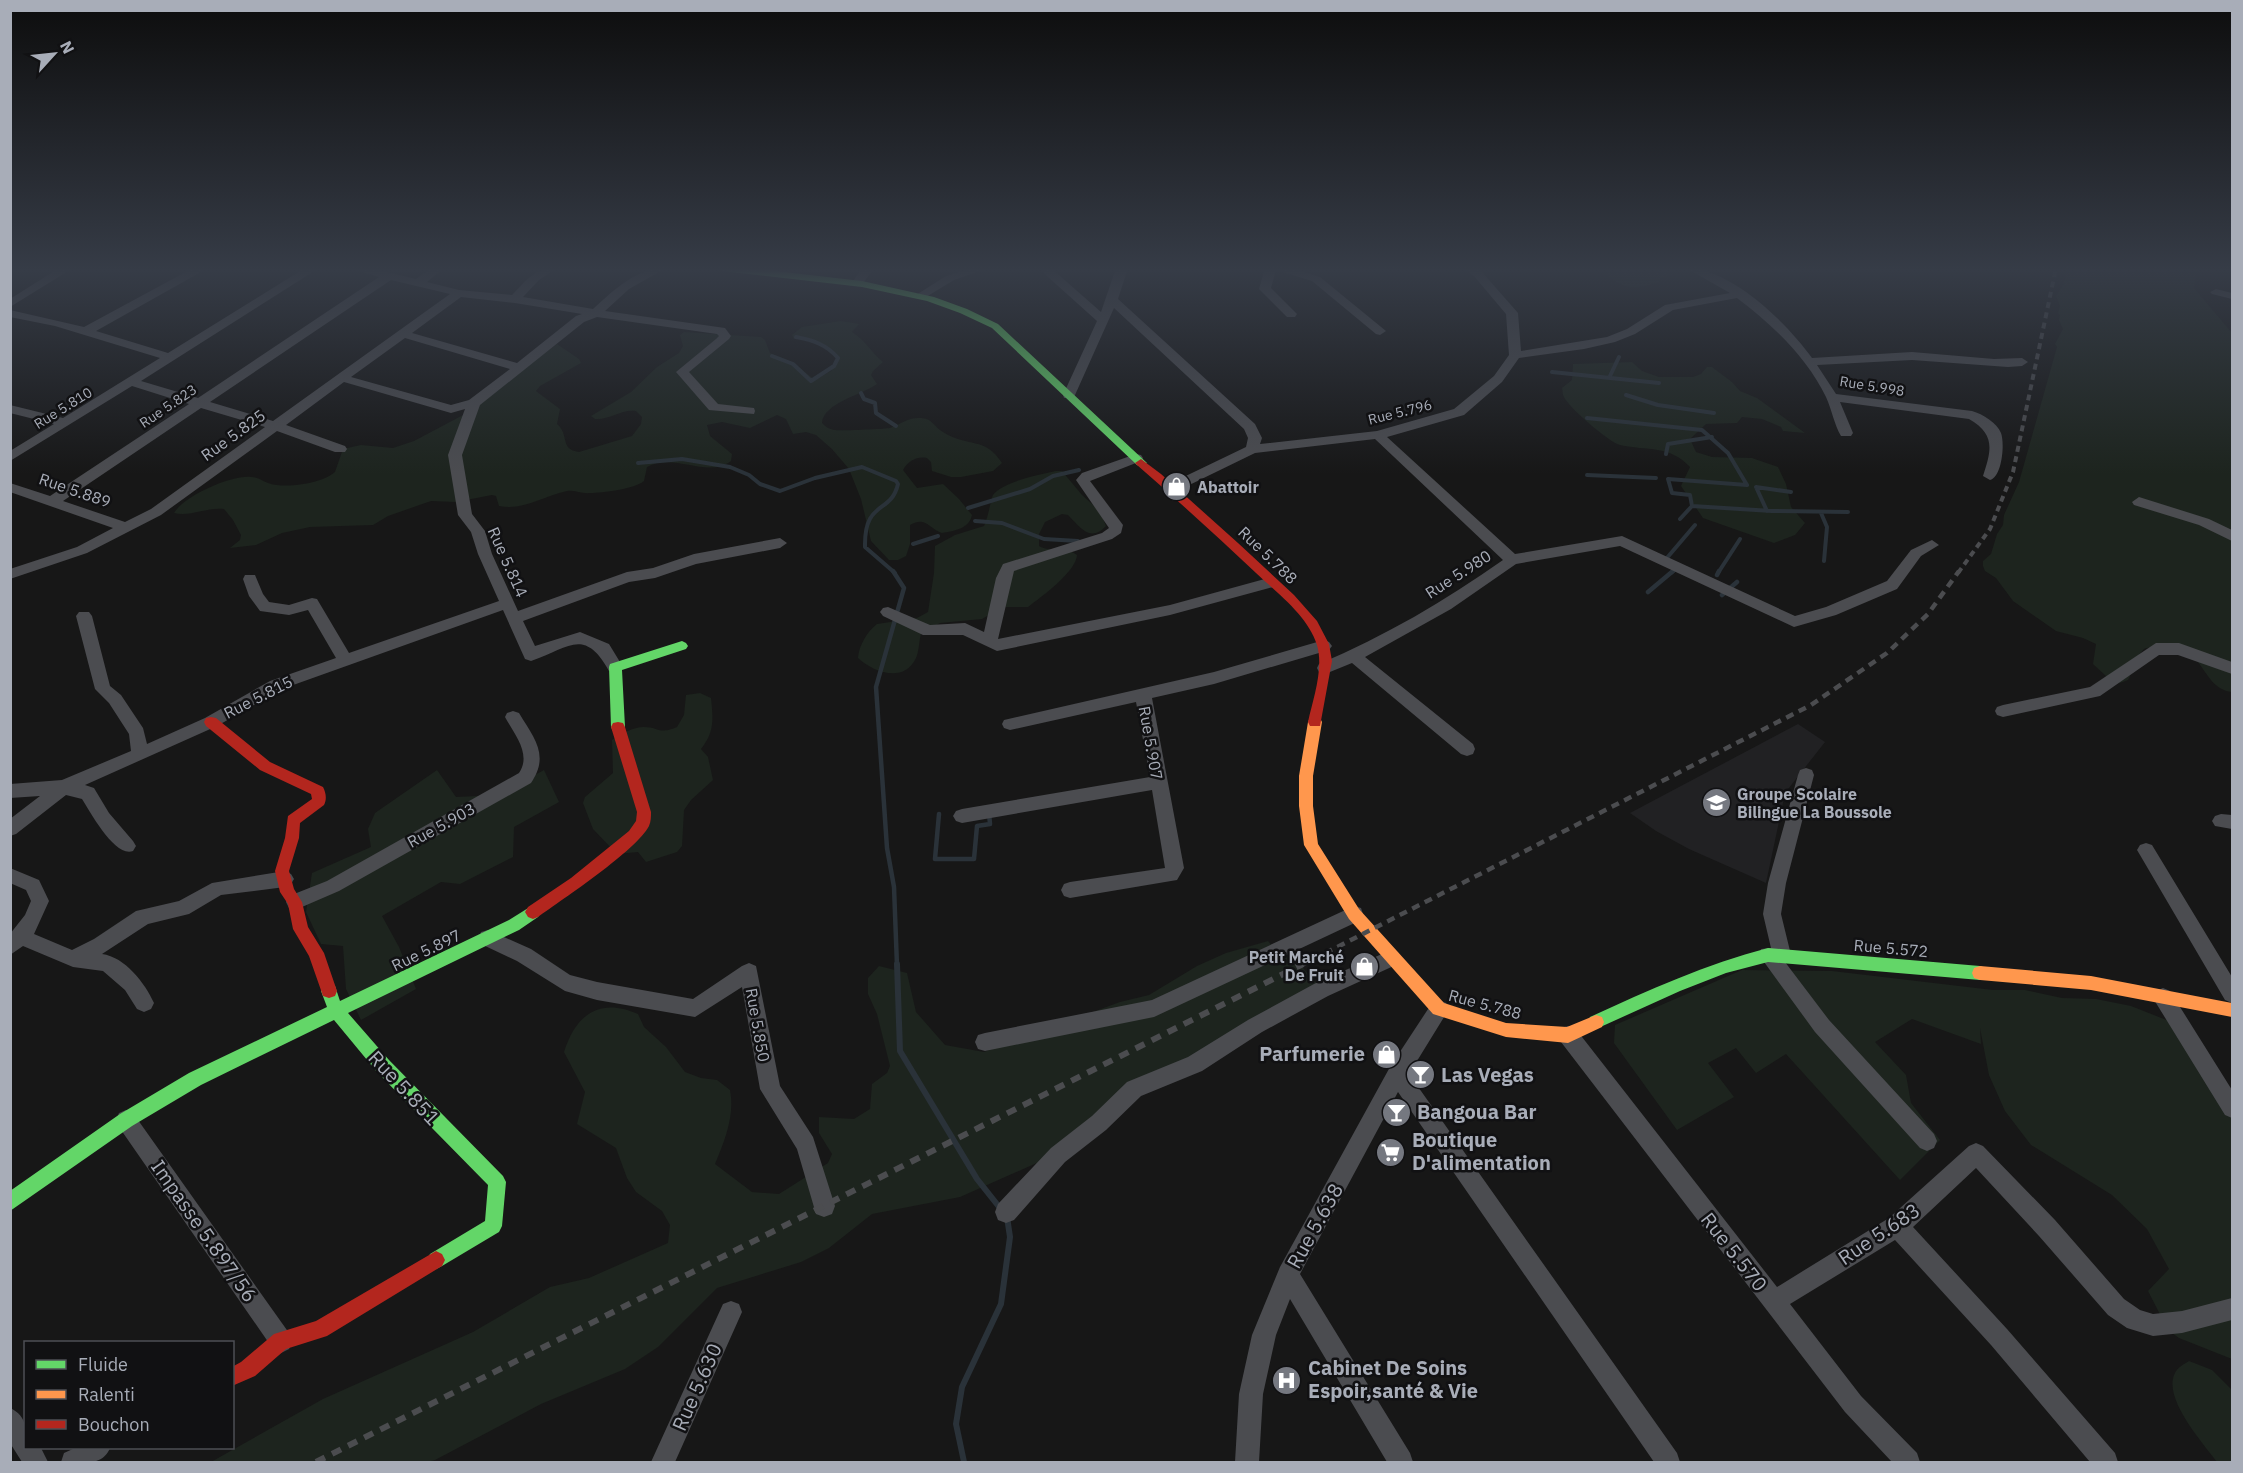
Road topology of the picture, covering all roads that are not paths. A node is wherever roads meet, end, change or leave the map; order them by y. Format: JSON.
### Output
{"nodes":[{"id":1,"x":104,"y":337,"type":"edge"},
{"id":2,"x":202,"y":337,"type":"edge"},
{"id":3,"x":299,"y":337,"type":"edge"},
{"id":4,"x":400,"y":337,"type":"edge"},
{"id":5,"x":413,"y":337,"type":"edge"},
{"id":6,"x":557,"y":337,"type":"edge"},
{"id":7,"x":723,"y":337,"type":"edge"},
{"id":8,"x":1007,"y":337,"type":"edge"},
{"id":9,"x":1095,"y":337,"type":"edge"},
{"id":10,"x":1152,"y":337,"type":"edge"},
{"id":11,"x":1514,"y":337,"type":"edge"},
{"id":12,"x":1619,"y":337,"type":"edge"},
{"id":13,"x":1789,"y":337,"type":"edge"},
{"id":14,"x":1515,"y":355,"type":"junction"},
{"id":15,"x":169,"y":357,"type":"junction"},
{"id":16,"x":1810,"y":362,"type":"junction"},
{"id":17,"x":2022,"y":362,"type":"dead end"},
{"id":18,"x":518,"y":367,"type":"junction"},
{"id":19,"x":342,"y":378,"type":"junction"},
{"id":20,"x":131,"y":382,"type":"junction"},
{"id":21,"x":1069,"y":395,"type":"junction"},
{"id":22,"x":1832,"y":397,"type":"junction"},
{"id":23,"x":474,"y":403,"type":"junction"},
{"id":24,"x":199,"y":404,"type":"junction"},
{"id":25,"x":10,"y":409,"type":"edge"},
{"id":26,"x":749,"y":411,"type":"dead end"},
{"id":27,"x":66,"y":423,"type":"junction"},
{"id":28,"x":274,"y":425,"type":"junction"},
{"id":29,"x":1846,"y":433,"type":"dead end"},
{"id":30,"x":1378,"y":435,"type":"junction"},
{"id":31,"x":340,"y":449,"type":"dead end"},
{"id":32,"x":1252,"y":449,"type":"junction"},
{"id":33,"x":10,"y":458,"type":"edge"},
{"id":34,"x":1136,"y":458,"type":"junction"},
{"id":35,"x":1990,"y":476,"type":"dead end"},
{"id":36,"x":10,"y":487,"type":"edge"},
{"id":37,"x":1172,"y":488,"type":"junction"},
{"id":38,"x":52,"y":501,"type":"junction"},
{"id":39,"x":2139,"y":502,"type":"dead end"},
{"id":40,"x":127,"y":528,"type":"junction"},
{"id":41,"x":2232,"y":536,"type":"edge"},
{"id":42,"x":780,"y":543,"type":"dead end"},
{"id":43,"x":1932,"y":545,"type":"dead end"},
{"id":44,"x":1512,"y":560,"type":"junction"},
{"id":45,"x":10,"y":574,"type":"edge"},
{"id":46,"x":250,"y":579,"type":"dead end"},
{"id":47,"x":1272,"y":582,"type":"junction"},
{"id":48,"x":512,"y":611,"type":"junction"},
{"id":49,"x":888,"y":612,"type":"dead end"},
{"id":50,"x":84,"y":616,"type":"dead end"},
{"id":51,"x":992,"y":643,"type":"junction"},
{"id":52,"x":682,"y":646,"type":"dead end"},
{"id":53,"x":1324,"y":646,"type":"junction"},
{"id":54,"x":1354,"y":656,"type":"junction"},
{"id":55,"x":345,"y":659,"type":"junction"},
{"id":56,"x":615,"y":667,"type":"junction"},
{"id":57,"x":1325,"y":668,"type":"junction"},
{"id":58,"x":2232,"y":668,"type":"edge"},
{"id":59,"x":1143,"y":694,"type":"junction"},
{"id":60,"x":2003,"y":711,"type":"dead end"},
{"id":61,"x":513,"y":717,"type":"dead end"},
{"id":62,"x":211,"y":722,"type":"junction"},
{"id":63,"x":1010,"y":724,"type":"dead end"},
{"id":64,"x":1467,"y":749,"type":"dead end"},
{"id":65,"x":140,"y":755,"type":"junction"},
{"id":66,"x":1806,"y":775,"type":"dead end"},
{"id":67,"x":1158,"y":783,"type":"junction"},
{"id":68,"x":63,"y":787,"type":"junction"},
{"id":69,"x":10,"y":791,"type":"edge"},
{"id":70,"x":962,"y":816,"type":"dead end"},
{"id":71,"x":10,"y":829,"type":"edge"},
{"id":72,"x":127,"y":846,"type":"dead end"},
{"id":73,"x":2146,"y":850,"type":"dead end"},
{"id":74,"x":10,"y":875,"type":"edge"},
{"id":75,"x":285,"y":879,"type":"junction"},
{"id":76,"x":1071,"y":890,"type":"dead end"},
{"id":77,"x":295,"y":902,"type":"junction"},
{"id":78,"x":1354,"y":914,"type":"junction"},
{"id":79,"x":488,"y":938,"type":"junction"},
{"id":80,"x":16,"y":942,"type":"edge"},
{"id":81,"x":1775,"y":955,"type":"junction"},
{"id":82,"x":1392,"y":958,"type":"junction"},
{"id":83,"x":73,"y":959,"type":"junction"},
{"id":84,"x":2232,"y":994,"type":"edge"},
{"id":85,"x":2163,"y":997,"type":"junction"},
{"id":86,"x":144,"y":1003,"type":"dead end"},
{"id":87,"x":1439,"y":1009,"type":"junction"},
{"id":88,"x":2232,"y":1010,"type":"edge"},
{"id":89,"x":336,"y":1011,"type":"junction"},
{"id":90,"x":1563,"y":1035,"type":"junction"},
{"id":91,"x":985,"y":1042,"type":"dead end"},
{"id":92,"x":1397,"y":1074,"type":"junction"},
{"id":93,"x":2232,"y":1108,"type":"edge"},
{"id":94,"x":126,"y":1120,"type":"junction"},
{"id":95,"x":1927,"y":1141,"type":"dead end"},
{"id":96,"x":10,"y":1202,"type":"edge"},
{"id":97,"x":824,"y":1206,"type":"dead end"},
{"id":98,"x":1005,"y":1212,"type":"dead end"},
{"id":99,"x":1897,"y":1226,"type":"junction"},
{"id":100,"x":1288,"y":1275,"type":"junction"},
{"id":101,"x":1773,"y":1302,"type":"junction"},
{"id":102,"x":2232,"y":1309,"type":"edge"},
{"id":103,"x":731,"y":1312,"type":"dead end"},
{"id":104,"x":281,"y":1341,"type":"junction"},
{"id":105,"x":234,"y":1376,"type":"edge"},
{"id":106,"x":10,"y":1420,"type":"edge"},
{"id":107,"x":24,"y":1443,"type":"edge"},
{"id":108,"x":28,"y":1449,"type":"edge"},
{"id":109,"x":96,"y":1449,"type":"edge"},
{"id":110,"x":36,"y":1462,"type":"edge"},
{"id":111,"x":73,"y":1462,"type":"edge"},
{"id":112,"x":663,"y":1462,"type":"edge"},
{"id":113,"x":1247,"y":1462,"type":"edge"},
{"id":114,"x":1401,"y":1462,"type":"edge"},
{"id":115,"x":1668,"y":1462,"type":"edge"},
{"id":116,"x":1908,"y":1462,"type":"edge"},
{"id":117,"x":2106,"y":1462,"type":"edge"}],
"edges":[{"from":1,"to":15,"type":"street"},
{"from":2,"to":15,"type":"street","name":"Rue 5.810"},
{"from":3,"to":24,"type":"street","name":"Rue 5.823"},
{"from":4,"to":19,"type":"street","name":"Rue 5.825"},
{"from":5,"to":18,"type":"street"},
{"from":6,"to":18,"type":"street","name":"Rue 5.814"},
{"from":7,"to":26,"type":"street"},
{"from":8,"to":21,"type":"street","name":"Rue 5.788"},
{"from":9,"to":21,"type":"street"},
{"from":10,"to":32,"type":"street"},
{"from":11,"to":14,"type":"street"},
{"from":12,"to":14,"type":"street"},
{"from":13,"to":16,"type":"street","name":"Rue 5.998"},
{"from":14,"to":30,"type":"street","name":"Rue 5.796"},
{"from":15,"to":20,"type":"street","name":"Rue 5.810"},
{"from":16,"to":17,"type":"street"},
{"from":16,"to":22,"type":"street","name":"Rue 5.998"},
{"from":18,"to":23,"type":"street","name":"Rue 5.814"},
{"from":19,"to":23,"type":"street"},
{"from":19,"to":28,"type":"street","name":"Rue 5.825"},
{"from":20,"to":24,"type":"street"},
{"from":20,"to":27,"type":"street","name":"Rue 5.810"},
{"from":21,"to":34,"type":"street","name":"Rue 5.788"},
{"from":22,"to":29,"type":"street"},
{"from":22,"to":35,"type":"street","name":"Rue 5.998"},
{"from":23,"to":48,"type":"street","name":"Rue 5.814"},
{"from":24,"to":28,"type":"street"},
{"from":24,"to":38,"type":"street","name":"Rue 5.823"},
{"from":25,"to":27,"type":"street"},
{"from":27,"to":33,"type":"street","name":"Rue 5.810"},
{"from":28,"to":31,"type":"street"},
{"from":28,"to":40,"type":"street","name":"Rue 5.825"},
{"from":30,"to":32,"type":"street","name":"Rue 5.796"},
{"from":30,"to":44,"type":"street","name":"Rue 5.980"},
{"from":32,"to":37,"type":"street","name":"Rue 5.796"},
{"from":34,"to":37,"type":"street","name":"Rue 5.788"},
{"from":34,"to":51,"type":"street"},
{"from":36,"to":38,"type":"street","name":"Rue 5.889"},
{"from":37,"to":47,"type":"street","name":"Rue 5.788"},
{"from":38,"to":40,"type":"street","name":"Rue 5.889"},
{"from":39,"to":41,"type":"street"},
{"from":40,"to":45,"type":"street","name":"Rue 5.825"},
{"from":42,"to":48,"type":"street","name":"Rue 5.815"},
{"from":43,"to":44,"type":"street"},
{"from":44,"to":54,"type":"street","name":"Rue 5.980"},
{"from":46,"to":55,"type":"street"},
{"from":47,"to":51,"type":"street"},
{"from":47,"to":53,"type":"street","name":"Rue 5.788"},
{"from":48,"to":55,"type":"street","name":"Rue 5.815"},
{"from":48,"to":56,"type":"street","name":"Rue 5.814"},
{"from":49,"to":51,"type":"street"},
{"from":50,"to":65,"type":"street"},
{"from":52,"to":56,"type":"street"},
{"from":53,"to":57,"type":"street","name":"Rue 5.788"},
{"from":53,"to":59,"type":"street","name":"Rue 5.907"},
{"from":54,"to":57,"type":"street","name":"Rue 5.980"},
{"from":54,"to":64,"type":"street"},
{"from":55,"to":62,"type":"street","name":"Rue 5.815"},
{"from":56,"to":79,"type":"street","name":"Rue 5.897"},
{"from":57,"to":78,"type":"street","name":"Rue 5.788"},
{"from":58,"to":60,"type":"street"},
{"from":59,"to":63,"type":"street"},
{"from":59,"to":67,"type":"street","name":"Rue 5.907"},
{"from":61,"to":77,"type":"street","name":"Rue 5.903"},
{"from":62,"to":65,"type":"street","name":"Rue 5.815"},
{"from":62,"to":75,"type":"street","name":"Rue 5.851"},
{"from":65,"to":68,"type":"street","name":"Rue 5.815"},
{"from":66,"to":81,"type":"street"},
{"from":67,"to":70,"type":"street"},
{"from":67,"to":76,"type":"street","name":"Rue 5.907"},
{"from":68,"to":69,"type":"street","name":"Rue 5.815"},
{"from":68,"to":71,"type":"street"},
{"from":68,"to":72,"type":"street"},
{"from":73,"to":84,"type":"street"},
{"from":74,"to":80,"type":"street"},
{"from":75,"to":77,"type":"street","name":"Rue 5.851"},
{"from":75,"to":83,"type":"street"},
{"from":77,"to":89,"type":"street","name":"Rue 5.851"},
{"from":78,"to":82,"type":"street","name":"Rue 5.788"},
{"from":78,"to":91,"type":"street"},
{"from":79,"to":89,"type":"street","name":"Rue 5.897"},
{"from":79,"to":97,"type":"street","name":"Rue 5.850"},
{"from":80,"to":83,"type":"street"},
{"from":81,"to":85,"type":"street","name":"Rue 5.572"},
{"from":81,"to":90,"type":"street","name":"Rue 5.572"},
{"from":81,"to":95,"type":"street"},
{"from":82,"to":87,"type":"street","name":"Rue 5.788"},
{"from":82,"to":98,"type":"street"},
{"from":83,"to":86,"type":"street"},
{"from":85,"to":88,"type":"street","name":"Rue 5.572"},
{"from":85,"to":93,"type":"street"},
{"from":87,"to":90,"type":"street","name":"Rue 5.788"},
{"from":87,"to":92,"type":"street","name":"Rue 5.638"},
{"from":89,"to":94,"type":"street","name":"Rue 5.897"},
{"from":89,"to":104,"type":"street","name":"Rue 5.851"},
{"from":90,"to":101,"type":"street","name":"Rue 5.570"},
{"from":92,"to":100,"type":"street","name":"Rue 5.638"},
{"from":92,"to":115,"type":"street"},
{"from":94,"to":96,"type":"street","name":"Rue 5.897"},
{"from":94,"to":104,"type":"street","name":"Impasse 5.897/56"},
{"from":99,"to":101,"type":"street","name":"Rue 5.683"},
{"from":99,"to":102,"type":"street","name":"Rue 5.683"},
{"from":99,"to":117,"type":"street"},
{"from":100,"to":113,"type":"street","name":"Rue 5.638"},
{"from":100,"to":114,"type":"street"},
{"from":101,"to":116,"type":"street","name":"Rue 5.570"},
{"from":103,"to":112,"type":"street","name":"Rue 5.630"},
{"from":104,"to":105,"type":"street","name":"Rue 5.851"},
{"from":106,"to":107,"type":"street"},
{"from":108,"to":110,"type":"street"},
{"from":109,"to":111,"type":"street"}]}
